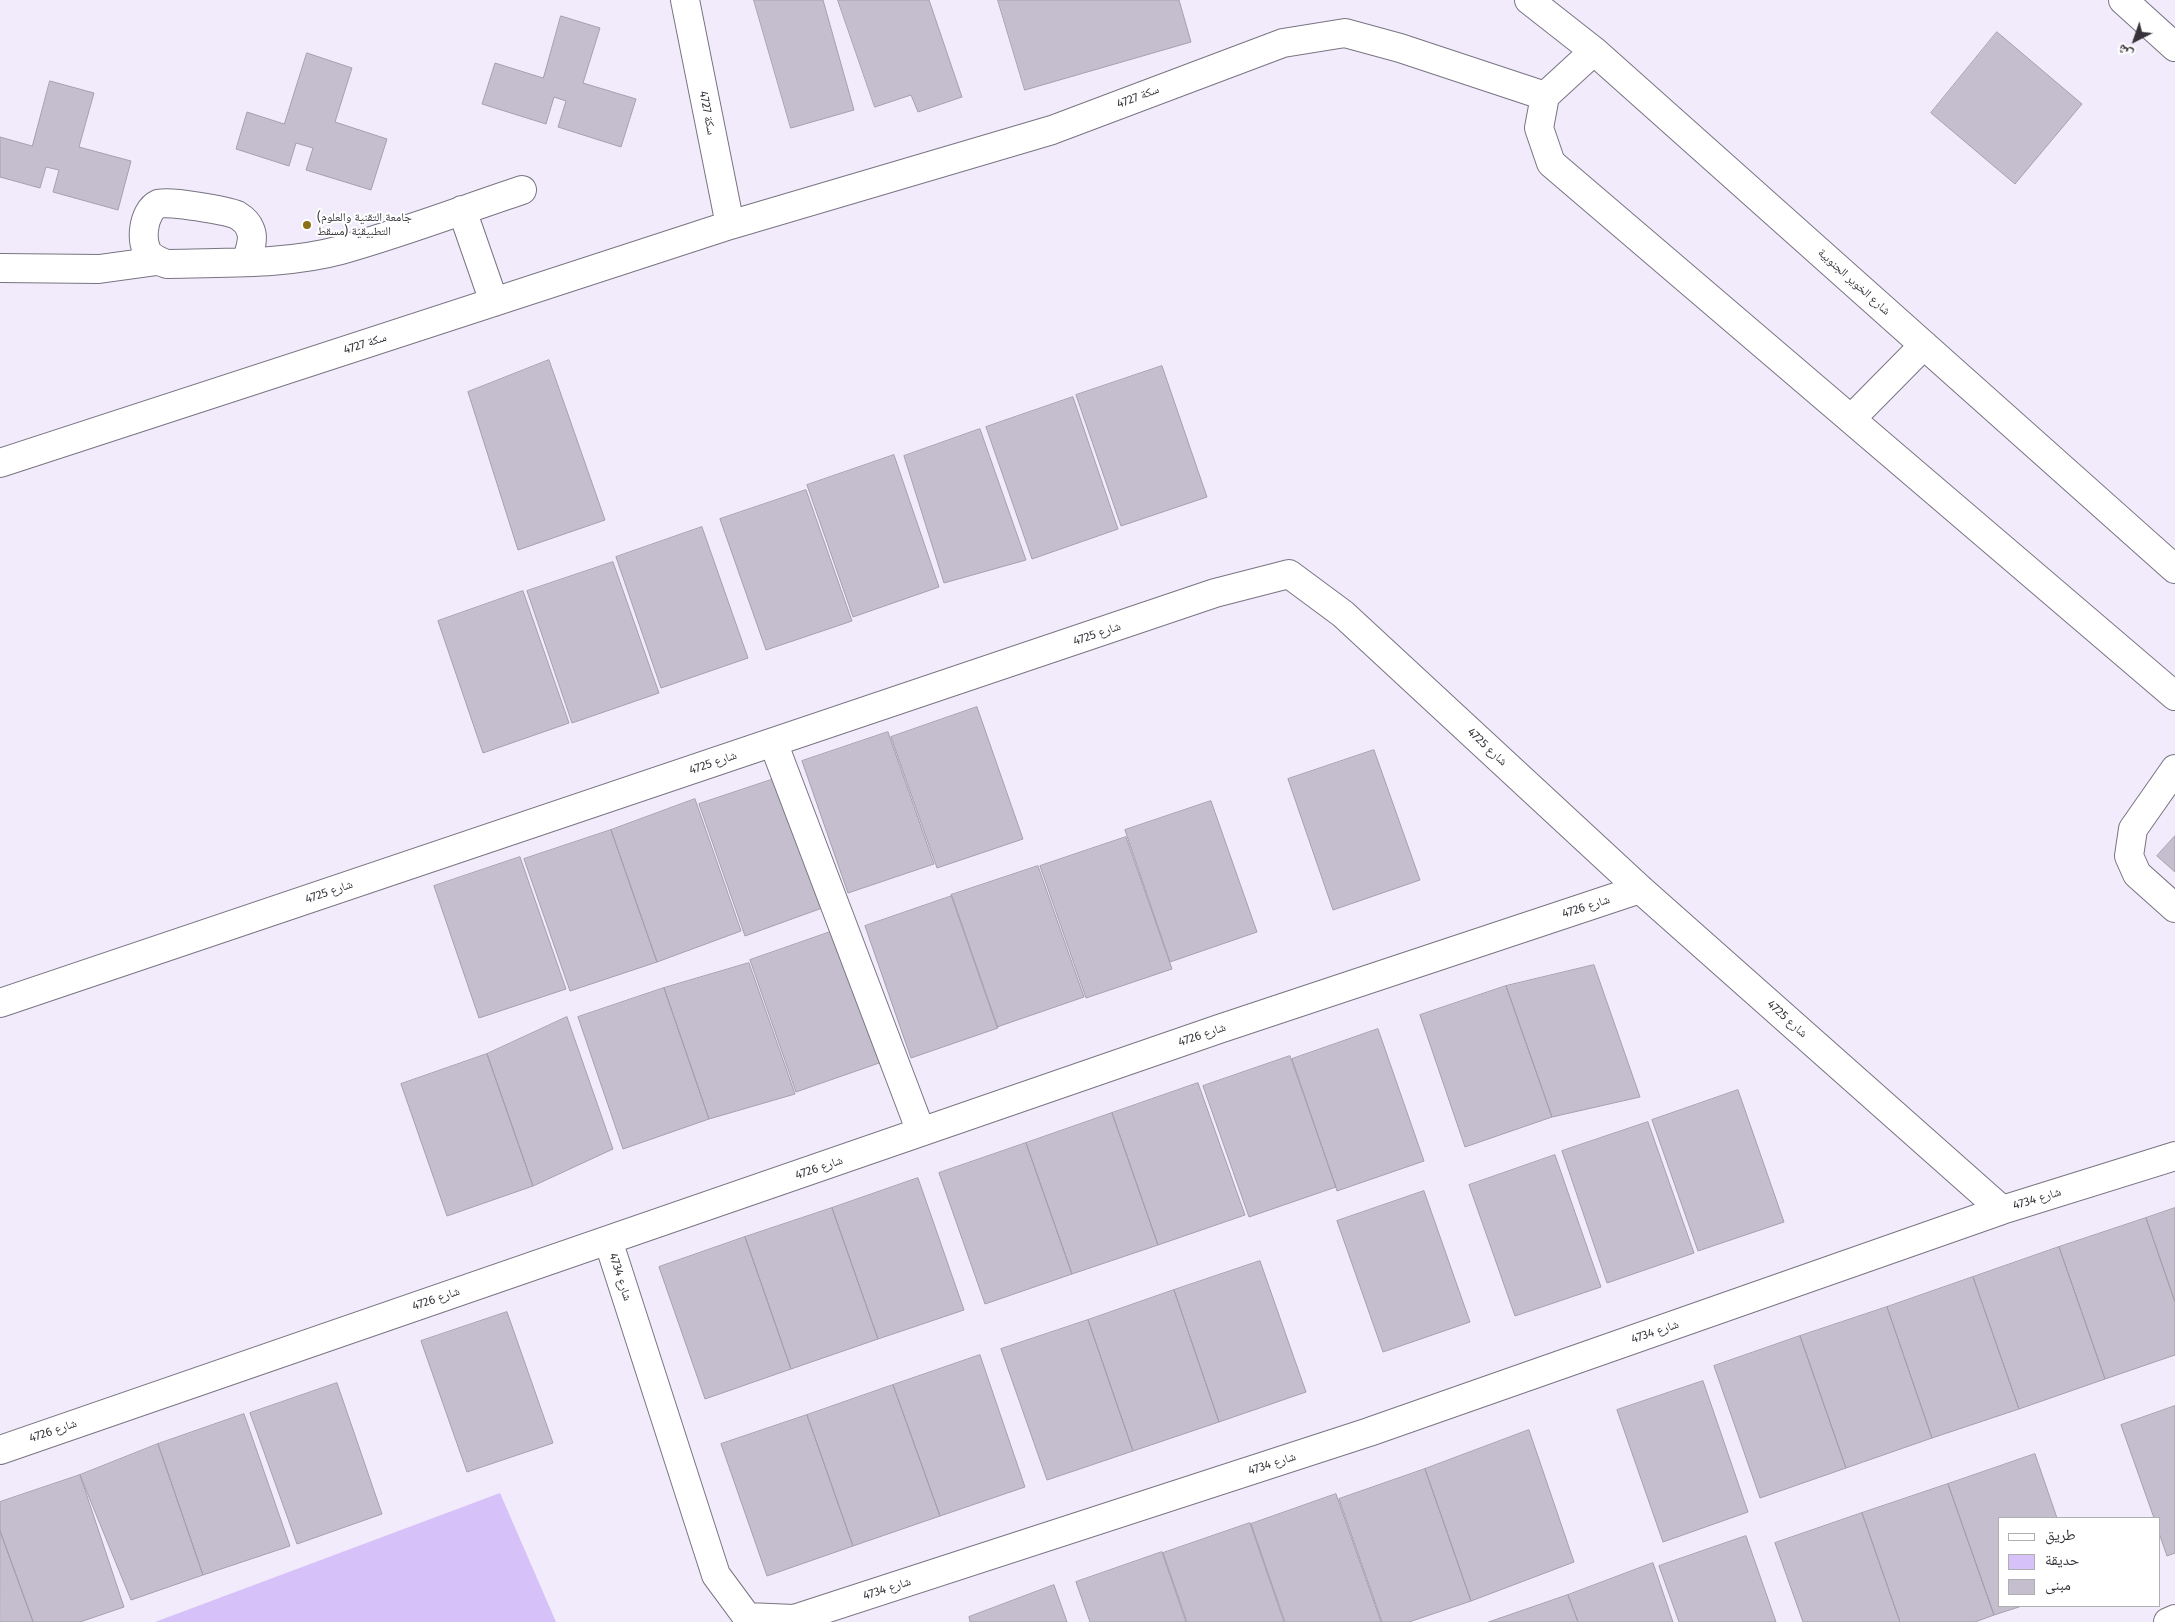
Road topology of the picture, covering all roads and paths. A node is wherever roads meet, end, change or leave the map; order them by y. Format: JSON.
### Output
{"nodes":[{"id":1,"x":685,"y":0,"type":"edge"},
{"id":2,"x":1529,"y":0,"type":"edge"},
{"id":3,"x":2123,"y":0,"type":"edge"},
{"id":4,"x":2175,"y":47,"type":"edge"},
{"id":5,"x":1594,"y":51,"type":"junction"},
{"id":6,"x":1545,"y":96,"type":"junction"},
{"id":7,"x":522,"y":190,"type":"dead end"},
{"id":8,"x":462,"y":210,"type":"junction"},
{"id":9,"x":730,"y":225,"type":"junction"},
{"id":10,"x":157,"y":261,"type":"junction"},
{"id":11,"x":246,"y":262,"type":"junction"},
{"id":12,"x":0,"y":268,"type":"edge"},
{"id":13,"x":494,"y":302,"type":"junction"},
{"id":14,"x":1924,"y":345,"type":"junction"},
{"id":15,"x":1851,"y":419,"type":"junction"},
{"id":16,"x":0,"y":463,"type":"edge"},
{"id":17,"x":2175,"y":569,"type":"edge"},
{"id":18,"x":2175,"y":696,"type":"edge"},
{"id":19,"x":773,"y":742,"type":"junction"},
{"id":20,"x":2175,"y":769,"type":"edge"},
{"id":21,"x":1640,"y":889,"type":"junction"},
{"id":22,"x":2175,"y":908,"type":"edge"},
{"id":23,"x":0,"y":1003,"type":"edge"},
{"id":24,"x":921,"y":1132,"type":"junction"},
{"id":25,"x":2175,"y":1156,"type":"edge"},
{"id":26,"x":2002,"y":1210,"type":"junction"},
{"id":27,"x":608,"y":1240,"type":"junction"},
{"id":28,"x":0,"y":1450,"type":"edge"},
{"id":29,"x":2175,"y":1619,"type":"edge"},
{"id":30,"x":2168,"y":1622,"type":"edge"}],
"edges":[{"from":1,"to":9,"type":"street","name":"سكة 4727"},
{"from":2,"to":5,"type":"street","name":"شارع الخوير الجنوبية"},
{"from":3,"to":4,"type":"street"},
{"from":5,"to":6,"type":"street"},
{"from":5,"to":14,"type":"street","name":"شارع الخوير الجنوبية"},
{"from":6,"to":9,"type":"street","name":"سكة 4727"},
{"from":6,"to":15,"type":"street"},
{"from":7,"to":8,"type":"street"},
{"from":8,"to":11,"type":"street"},
{"from":8,"to":13,"type":"street"},
{"from":9,"to":13,"type":"street","name":"سكة 4727"},
{"from":10,"to":11,"type":"street"},
{"from":10,"to":11,"type":"street"},
{"from":10,"to":12,"type":"street"},
{"from":13,"to":16,"type":"street","name":"سكة 4727"},
{"from":14,"to":15,"type":"street"},
{"from":14,"to":17,"type":"street","name":"شارع الخوير الجنوبية"},
{"from":15,"to":18,"type":"street"},
{"from":19,"to":21,"type":"street","name":"4725 شارع"},
{"from":19,"to":23,"type":"street","name":"4725 شارع"},
{"from":19,"to":24,"type":"street"},
{"from":20,"to":22,"type":"street"},
{"from":21,"to":24,"type":"street","name":"4726 شارع"},
{"from":21,"to":26,"type":"street","name":"4725 شارع"},
{"from":24,"to":27,"type":"street","name":"4726 شارع"},
{"from":25,"to":26,"type":"street","name":"4734 شارع"},
{"from":26,"to":27,"type":"street","name":"4734 شارع"},
{"from":27,"to":28,"type":"street","name":"4726 شارع"},
{"from":29,"to":30,"type":"street"}]}
